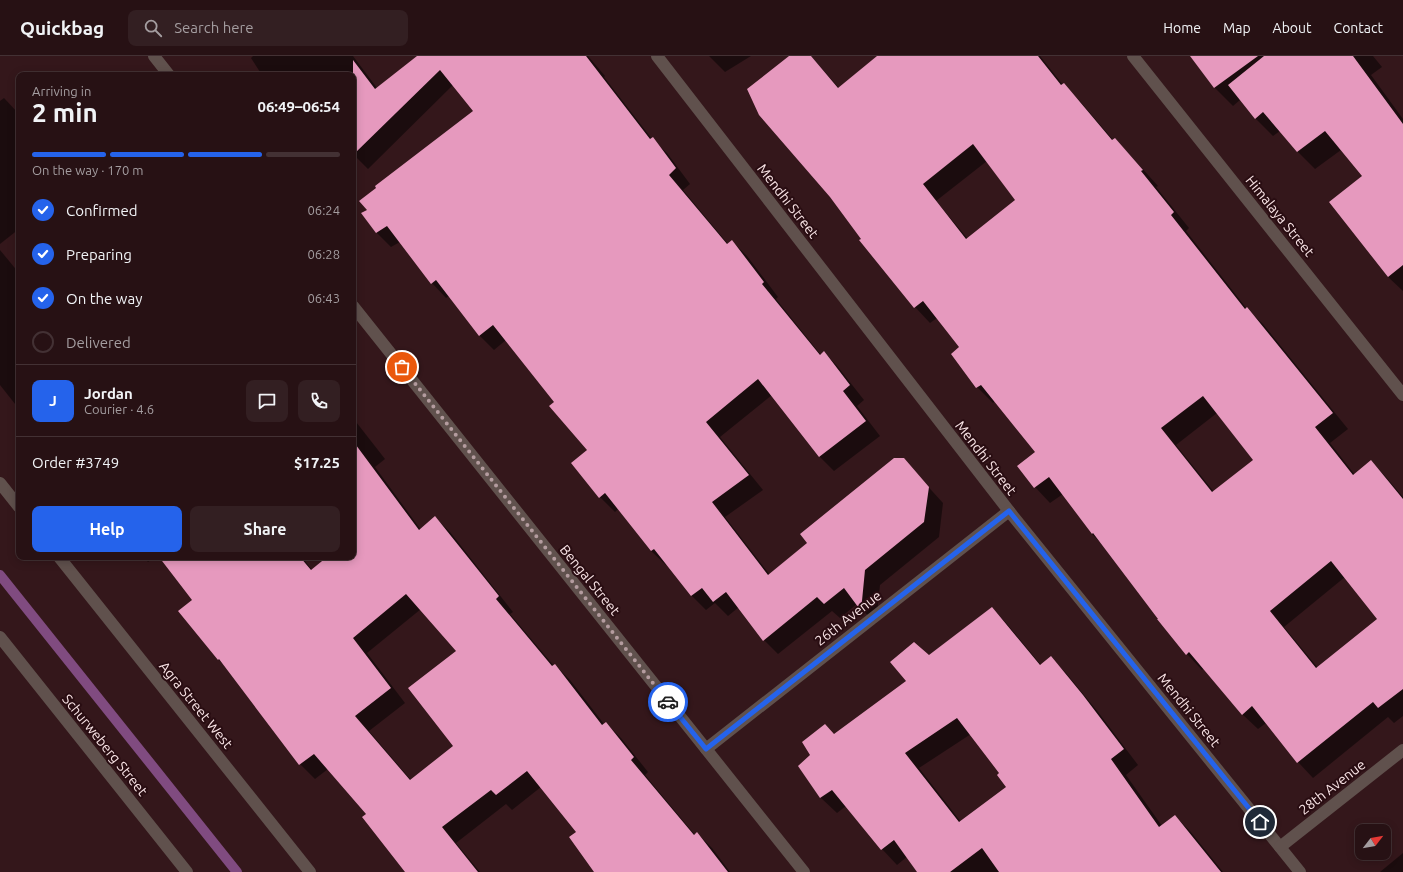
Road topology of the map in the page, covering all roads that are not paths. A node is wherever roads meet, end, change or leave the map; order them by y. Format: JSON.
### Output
{"nodes":[{"id":1,"x":154,"y":56,"type":"edge"},
{"id":2,"x":657,"y":56,"type":"edge"},
{"id":3,"x":1133,"y":56,"type":"edge"},
{"id":4,"x":167,"y":72,"type":"edge"},
{"id":5,"x":356,"y":310,"type":"edge"},
{"id":6,"x":1403,"y":394,"type":"edge"},
{"id":7,"x":0,"y":483,"type":"edge"},
{"id":8,"x":16,"y":503,"type":"edge"},
{"id":9,"x":1009,"y":511,"type":"junction"},
{"id":10,"x":61,"y":560,"type":"edge"},
{"id":11,"x":0,"y":637,"type":"edge"},
{"id":12,"x":706,"y":749,"type":"junction"},
{"id":13,"x":1403,"y":750,"type":"edge"},
{"id":14,"x":1280,"y":847,"type":"junction"},
{"id":15,"x":187,"y":872,"type":"edge"},
{"id":16,"x":310,"y":872,"type":"edge"},
{"id":17,"x":804,"y":872,"type":"edge"},
{"id":18,"x":1300,"y":872,"type":"edge"}],
"edges":[{"from":1,"to":4,"type":"street"},
{"from":2,"to":9,"type":"street","name":"Mendhi Street"},
{"from":3,"to":6,"type":"street","name":"Himalaya Street"},
{"from":5,"to":12,"type":"street","name":"Bengal Street"},
{"from":7,"to":8,"type":"street"},
{"from":9,"to":12,"type":"street","name":"26th Avenue"},
{"from":9,"to":14,"type":"street","name":"Mendhi Street"},
{"from":10,"to":16,"type":"street","name":"Agra Street West"},
{"from":11,"to":15,"type":"street","name":"Schurweberg Street"},
{"from":12,"to":17,"type":"street","name":"Bengal Street"},
{"from":13,"to":14,"type":"street","name":"28th Avenue"},
{"from":14,"to":18,"type":"street","name":"Mendhi Street"}]}
